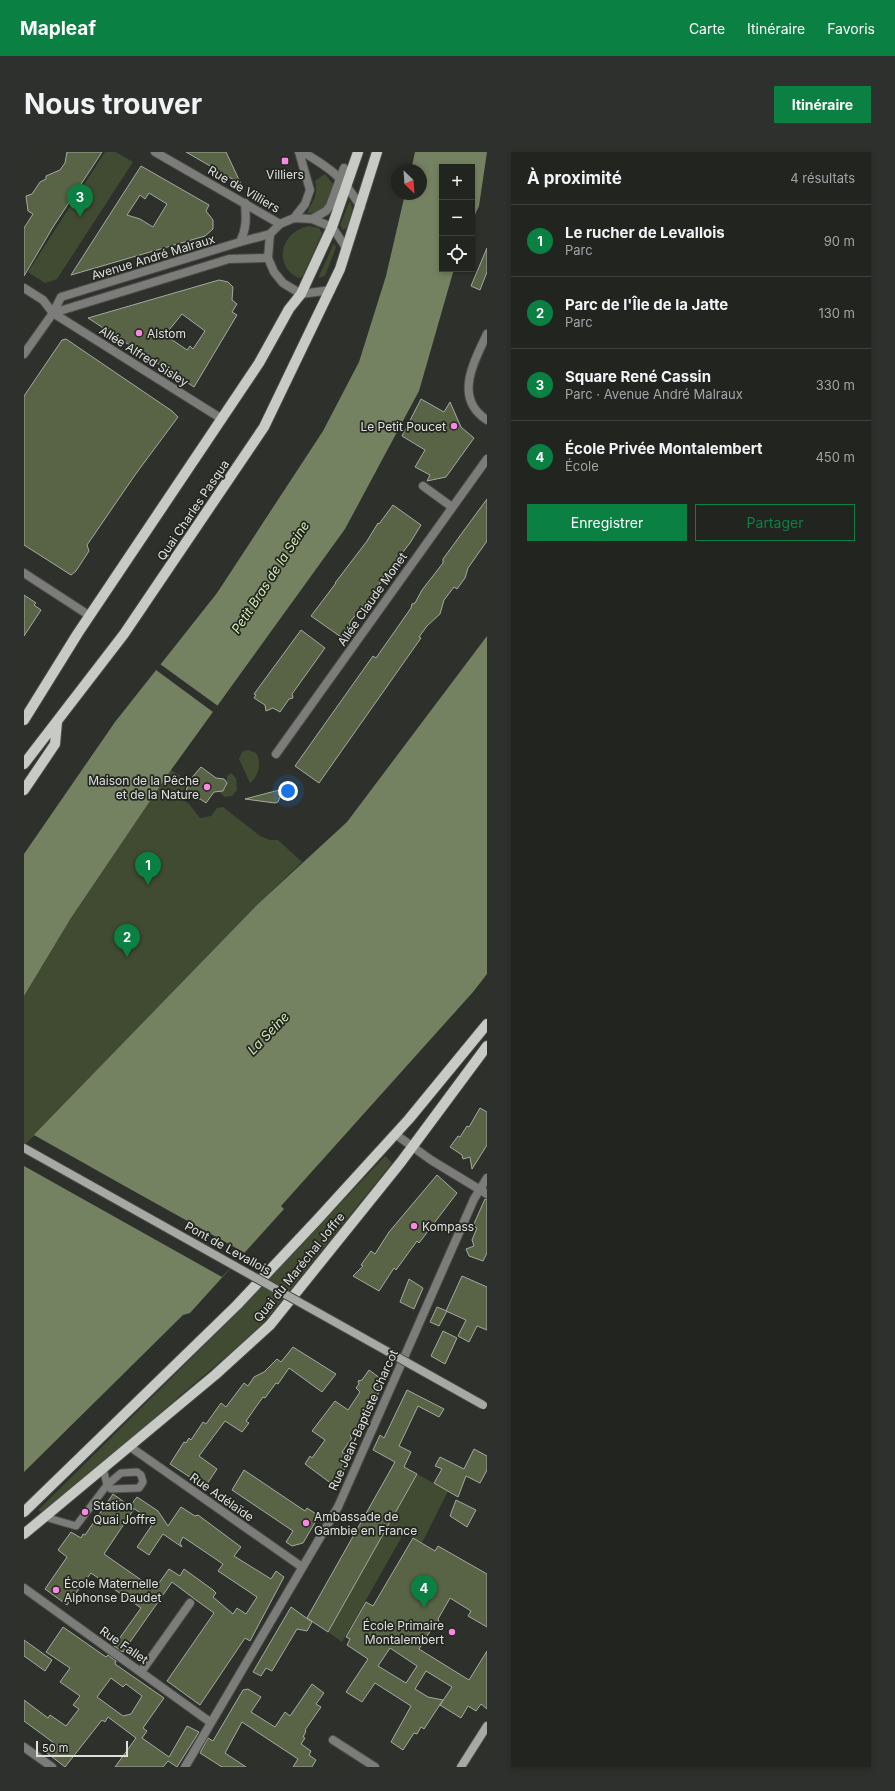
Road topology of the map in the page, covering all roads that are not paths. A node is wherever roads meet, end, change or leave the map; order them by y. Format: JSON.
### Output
{"nodes":[{"id":1,"x":155,"y":152,"type":"edge"},
{"id":2,"x":300,"y":152,"type":"edge"},
{"id":3,"x":303,"y":152,"type":"edge"},
{"id":4,"x":377,"y":152,"type":"edge"},
{"id":5,"x":357,"y":157,"type":"edge"},
{"id":6,"x":344,"y":168,"type":"junction"},
{"id":7,"x":332,"y":171,"type":"junction"},
{"id":8,"x":340,"y":178,"type":"junction"},
{"id":9,"x":348,"y":186,"type":"junction"},
{"id":10,"x":244,"y":204,"type":"junction"},
{"id":11,"x":361,"y":207,"type":"junction"},
{"id":12,"x":294,"y":218,"type":"junction"},
{"id":13,"x":312,"y":219,"type":"junction"},
{"id":14,"x":280,"y":224,"type":"junction"},
{"id":15,"x":332,"y":227,"type":"junction"},
{"id":16,"x":270,"y":234,"type":"junction"},
{"id":17,"x":240,"y":242,"type":"junction"},
{"id":18,"x":347,"y":249,"type":"junction"},
{"id":19,"x":268,"y":258,"type":"junction"},
{"id":20,"x":24,"y":288,"type":"edge"},
{"id":21,"x":331,"y":290,"type":"junction"},
{"id":22,"x":301,"y":294,"type":"junction"},
{"id":23,"x":53,"y":313,"type":"junction"},
{"id":24,"x":486,"y":337,"type":"edge"},
{"id":25,"x":24,"y":354,"type":"edge"},
{"id":26,"x":222,"y":419,"type":"junction"},
{"id":27,"x":487,"y":420,"type":"edge"},
{"id":28,"x":487,"y":459,"type":"edge"},
{"id":29,"x":423,"y":486,"type":"dead end"},
{"id":30,"x":452,"y":507,"type":"junction"},
{"id":31,"x":24,"y":573,"type":"edge"},
{"id":32,"x":90,"y":616,"type":"junction"},
{"id":33,"x":24,"y":720,"type":"edge"},
{"id":34,"x":57,"y":722,"type":"junction"},
{"id":35,"x":276,"y":754,"type":"dead end"},
{"id":36,"x":24,"y":764,"type":"edge"},
{"id":37,"x":24,"y":790,"type":"edge"},
{"id":38,"x":487,"y":1024,"type":"edge"},
{"id":39,"x":487,"y":1046,"type":"edge"},
{"id":40,"x":395,"y":1134,"type":"junction"},
{"id":41,"x":413,"y":1146,"type":"junction"},
{"id":42,"x":24,"y":1148,"type":"edge"},
{"id":43,"x":487,"y":1178,"type":"edge"},
{"id":44,"x":484,"y":1192,"type":"edge"},
{"id":45,"x":485,"y":1406,"type":"edge"},
{"id":46,"x":129,"y":1446,"type":"junction"},
{"id":47,"x":103,"y":1468,"type":"junction"},
{"id":48,"x":106,"y":1485,"type":"junction"},
{"id":49,"x":24,"y":1512,"type":"edge"},
{"id":50,"x":45,"y":1517,"type":"junction"},
{"id":51,"x":24,"y":1534,"type":"edge"},
{"id":52,"x":302,"y":1567,"type":"junction"},
{"id":53,"x":24,"y":1588,"type":"edge"},
{"id":54,"x":190,"y":1603,"type":"dead end"},
{"id":55,"x":141,"y":1672,"type":"junction"},
{"id":56,"x":210,"y":1722,"type":"junction"},
{"id":57,"x":487,"y":1726,"type":"edge"},
{"id":58,"x":333,"y":1740,"type":"dead end"},
{"id":59,"x":25,"y":1751,"type":"edge"},
{"id":60,"x":52,"y":1767,"type":"edge"},
{"id":61,"x":185,"y":1767,"type":"edge"},
{"id":62,"x":375,"y":1767,"type":"edge"},
{"id":63,"x":461,"y":1767,"type":"edge"}],
"edges":[{"from":1,"to":10,"type":"street","name":"Rue de Villiers"},
{"from":2,"to":12,"type":"street"},
{"from":3,"to":7,"type":"street"},
{"from":4,"to":11,"type":"main road","name":"Quai Charles Pasqua"},
{"from":5,"to":6,"type":"street"},
{"from":5,"to":9,"type":"main road"},
{"from":6,"to":7,"type":"street"},
{"from":6,"to":8,"type":"street"},
{"from":7,"to":8,"type":"street"},
{"from":8,"to":9,"type":"street"},
{"from":8,"to":13,"type":"street"},
{"from":9,"to":11,"type":"street"},
{"from":9,"to":15,"type":"main road"},
{"from":10,"to":14,"type":"street","name":"Rue de Villiers"},
{"from":10,"to":17,"type":"street"},
{"from":11,"to":18,"type":"main road","name":"Quai Charles Pasqua"},
{"from":12,"to":13,"type":"street"},
{"from":12,"to":14,"type":"street"},
{"from":13,"to":15,"type":"street"},
{"from":14,"to":16,"type":"street"},
{"from":15,"to":18,"type":"street"},
{"from":15,"to":22,"type":"main road"},
{"from":16,"to":17,"type":"street","name":"Avenue André Malraux"},
{"from":16,"to":19,"type":"street"},
{"from":17,"to":23,"type":"street","name":"Avenue André Malraux"},
{"from":18,"to":21,"type":"main road","name":"Quai Charles Pasqua"},
{"from":19,"to":22,"type":"street"},
{"from":19,"to":23,"type":"street","name":"Avenue André Malraux"},
{"from":20,"to":23,"type":"street","name":"Allée Alfred Sisley"},
{"from":21,"to":22,"type":"street"},
{"from":21,"to":34,"type":"main road","name":"Quai Charles Pasqua"},
{"from":22,"to":26,"type":"main road"},
{"from":23,"to":25,"type":"street","name":"Avenue André Malraux"},
{"from":23,"to":26,"type":"street","name":"Allée Alfred Sisley"},
{"from":24,"to":27,"type":"street"},
{"from":26,"to":32,"type":"main road"},
{"from":28,"to":30,"type":"street","name":"Allée Claude Monet"},
{"from":29,"to":30,"type":"street"},
{"from":30,"to":35,"type":"street","name":"Allée Claude Monet"},
{"from":31,"to":32,"type":"street"},
{"from":32,"to":33,"type":"main road"},
{"from":34,"to":36,"type":"main road","name":"Quai Charles Pasqua"},
{"from":34,"to":37,"type":"main road"},
{"from":38,"to":40,"type":"main road","name":"Quai du Maréchal Joffre"},
{"from":39,"to":41,"type":"main road","name":"Quai du Maréchal Joffre"},
{"from":40,"to":41,"type":"street"},
{"from":40,"to":49,"type":"main road","name":"Quai du Maréchal Joffre"},
{"from":41,"to":44,"type":"street"},
{"from":41,"to":46,"type":"main road","name":"Quai du Maréchal Joffre"},
{"from":42,"to":45,"type":"main road","name":"Pont de Levallois","bridge":true},
{"from":43,"to":44,"type":"street","name":"Rue Jean-Baptiste Charcot"},
{"from":44,"to":52,"type":"street","name":"Rue Jean-Baptiste Charcot"},
{"from":46,"to":47,"type":"main road","name":"Quai du Maréchal Joffre"},
{"from":46,"to":52,"type":"street","name":"Rue Adélaïde"},
{"from":47,"to":48,"type":"lane"},
{"from":47,"to":50,"type":"main road","name":"Quai du Maréchal Joffre"},
{"from":48,"to":48,"type":"lane"},
{"from":48,"to":50,"type":"lane"},
{"from":50,"to":51,"type":"main road","name":"Quai du Maréchal Joffre"},
{"from":52,"to":56,"type":"street","name":"Rue Jean-Baptiste Charcot"},
{"from":53,"to":55,"type":"street","name":"Rue Fallet"},
{"from":54,"to":55,"type":"street"},
{"from":55,"to":56,"type":"street","name":"Rue Fallet"},
{"from":56,"to":61,"type":"street","name":"Rue Jean-Baptiste Charcot"},
{"from":57,"to":63,"type":"main road"},
{"from":58,"to":62,"type":"street"},
{"from":59,"to":60,"type":"street"}]}
